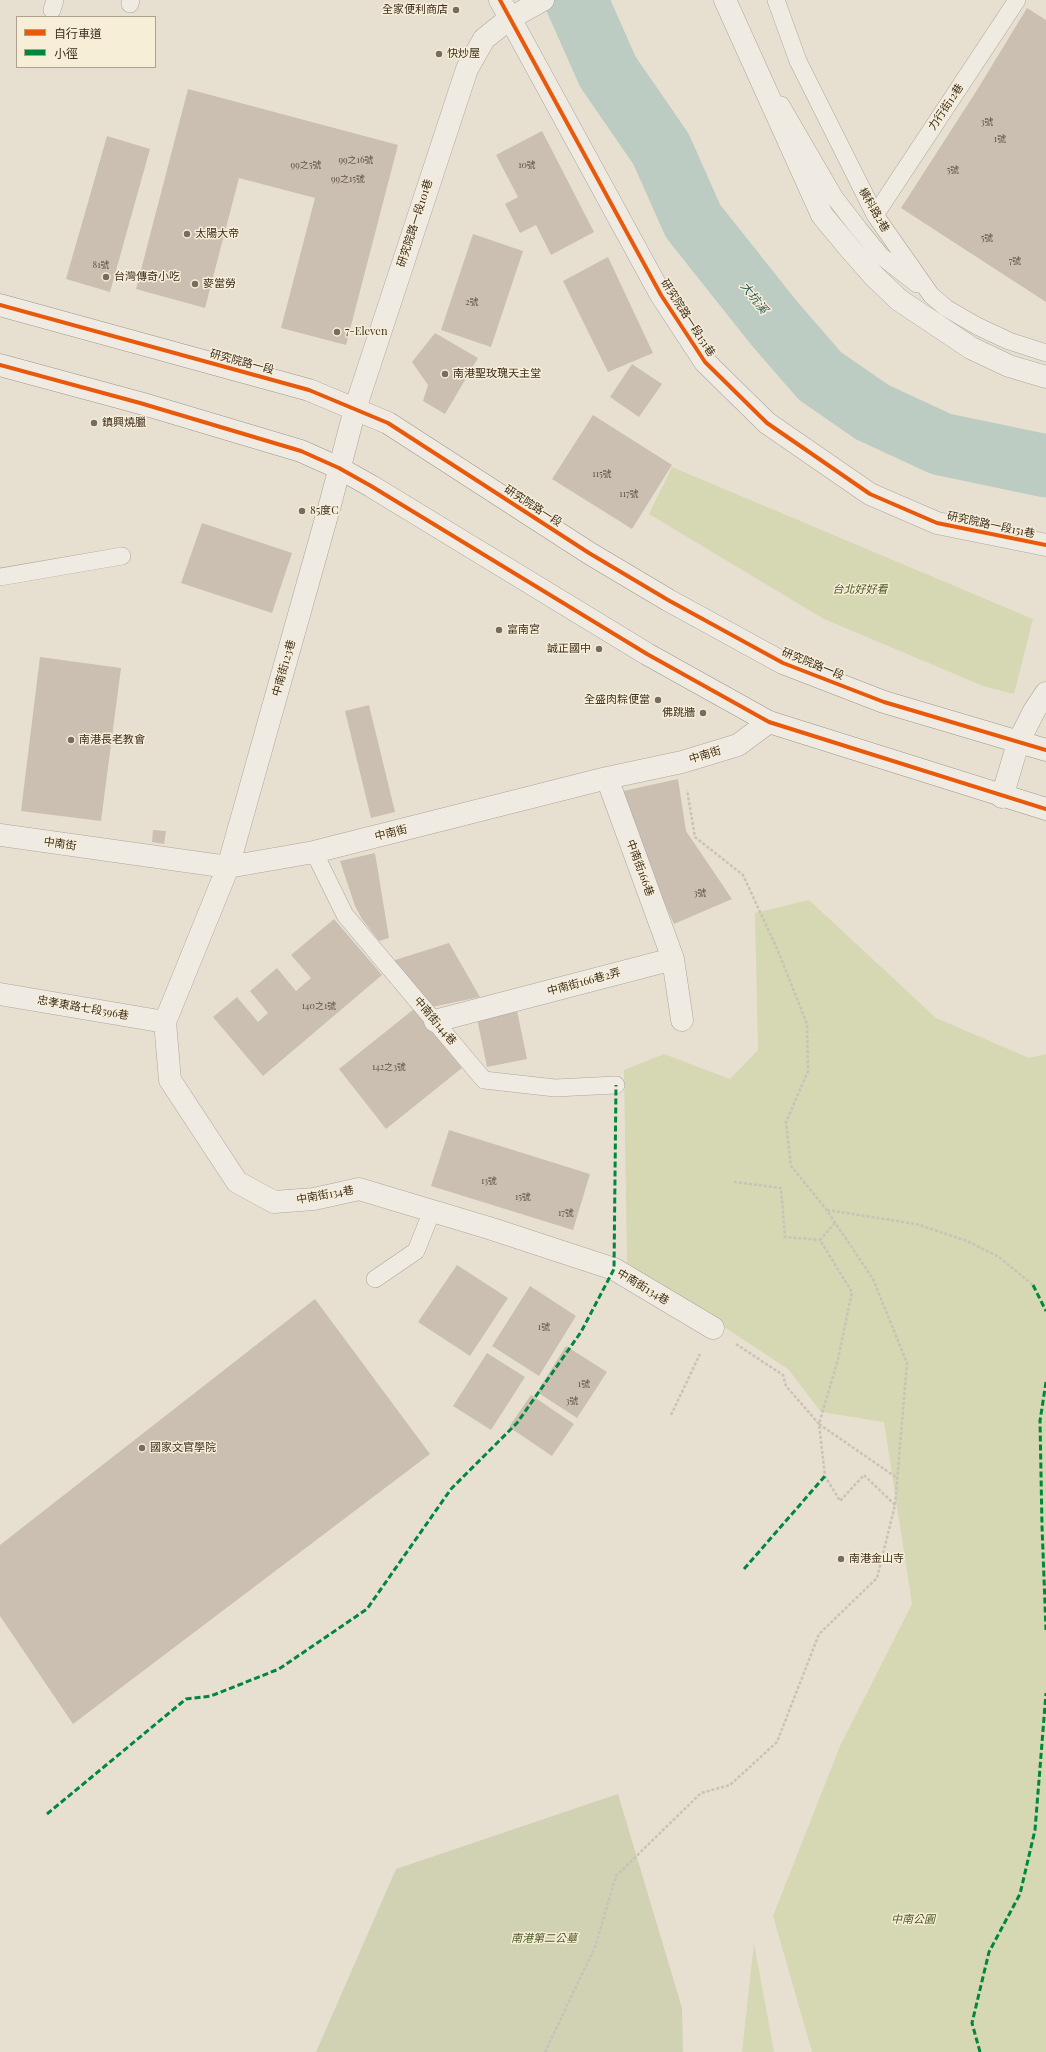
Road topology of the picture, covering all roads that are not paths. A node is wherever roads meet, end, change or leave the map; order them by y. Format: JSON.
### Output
{"nodes":[{"id":1,"x":725,"y":0,"type":"edge"},
{"id":2,"x":776,"y":0,"type":"edge"},
{"id":3,"x":1017,"y":0,"type":"edge"},
{"id":4,"x":538,"y":2,"type":"edge"},
{"id":5,"x":504,"y":9,"type":"edge"},
{"id":6,"x":763,"y":80,"type":"junction"},
{"id":7,"x":875,"y":215,"type":"junction"},
{"id":8,"x":932,"y":295,"type":"junction"},
{"id":9,"x":0,"y":305,"type":"edge"},
{"id":10,"x":1046,"y":353,"type":"edge"},
{"id":11,"x":0,"y":365,"type":"edge"},
{"id":12,"x":1046,"y":377,"type":"edge"},
{"id":13,"x":355,"y":410,"type":"junction"},
{"id":14,"x":339,"y":468,"type":"junction"},
{"id":15,"x":1046,"y":546,"type":"edge"},
{"id":16,"x":122,"y":556,"type":"dead end"},
{"id":17,"x":0,"y":577,"type":"edge"},
{"id":18,"x":1046,"y":693,"type":"edge"},
{"id":19,"x":769,"y":722,"type":"junction"},
{"id":20,"x":1018,"y":743,"type":"junction"},
{"id":21,"x":1046,"y":750,"type":"edge"},
{"id":22,"x":607,"y":778,"type":"junction"},
{"id":23,"x":1002,"y":797,"type":"junction"},
{"id":24,"x":1046,"y":809,"type":"edge"},
{"id":25,"x":0,"y":835,"type":"edge"},
{"id":26,"x":314,"y":852,"type":"junction"},
{"id":27,"x":228,"y":867,"type":"junction"},
{"id":28,"x":673,"y":959,"type":"junction"},
{"id":29,"x":0,"y":994,"type":"edge"},
{"id":30,"x":682,"y":1020,"type":"dead end"},
{"id":31,"x":435,"y":1021,"type":"junction"},
{"id":32,"x":165,"y":1022,"type":"junction"},
{"id":33,"x":616,"y":1085,"type":"dead end"},
{"id":34,"x":432,"y":1211,"type":"junction"},
{"id":35,"x":375,"y":1279,"type":"dead end"},
{"id":36,"x":713,"y":1328,"type":"road end"}],
"edges":[{"from":1,"to":6,"type":"street"},
{"from":2,"to":7,"type":"lane","name":"橫科路2巷"},
{"from":3,"to":7,"type":"lane","name":"力行街12巷"},
{"from":4,"to":5,"type":"street","name":"研究院路一段101巷"},
{"from":5,"to":13,"type":"street","name":"研究院路一段101巷"},
{"from":5,"to":15,"type":"street","name":"研究院路一段151巷"},
{"from":6,"to":8,"type":"lane"},
{"from":6,"to":12,"type":"street"},
{"from":7,"to":8,"type":"lane","name":"橫科路2巷"},
{"from":8,"to":10,"type":"lane","name":"橫科路2巷"},
{"from":9,"to":13,"type":"street","name":"研究院路一段"},
{"from":11,"to":14,"type":"street"},
{"from":13,"to":14,"type":"street","name":"研究院路一段101巷"},
{"from":13,"to":20,"type":"street","name":"研究院路一段"},
{"from":14,"to":19,"type":"street"},
{"from":14,"to":27,"type":"street","name":"中南街123巷"},
{"from":16,"to":17,"type":"lane"},
{"from":18,"to":20,"type":"street"},
{"from":19,"to":22,"type":"street","name":"中南街"},
{"from":19,"to":23,"type":"street"},
{"from":20,"to":21,"type":"street","name":"研究院路一段"},
{"from":20,"to":23,"type":"street"},
{"from":22,"to":26,"type":"street","name":"中南街"},
{"from":22,"to":28,"type":"street","name":"中南街166巷"},
{"from":23,"to":24,"type":"street"},
{"from":25,"to":27,"type":"street","name":"中南街"},
{"from":26,"to":27,"type":"street","name":"中南街"},
{"from":26,"to":31,"type":"lane","name":"中南街144巷"},
{"from":27,"to":32,"type":"street","name":"中南街134巷"},
{"from":28,"to":30,"type":"street"},
{"from":28,"to":31,"type":"street","name":"中南街166巷2弄"},
{"from":29,"to":32,"type":"street","name":"忠孝東路七段596巷"},
{"from":31,"to":33,"type":"lane","name":"中南街144巷"},
{"from":32,"to":34,"type":"street","name":"中南街134巷"},
{"from":34,"to":35,"type":"lane"},
{"from":34,"to":36,"type":"street","name":"中南街134巷"}]}
